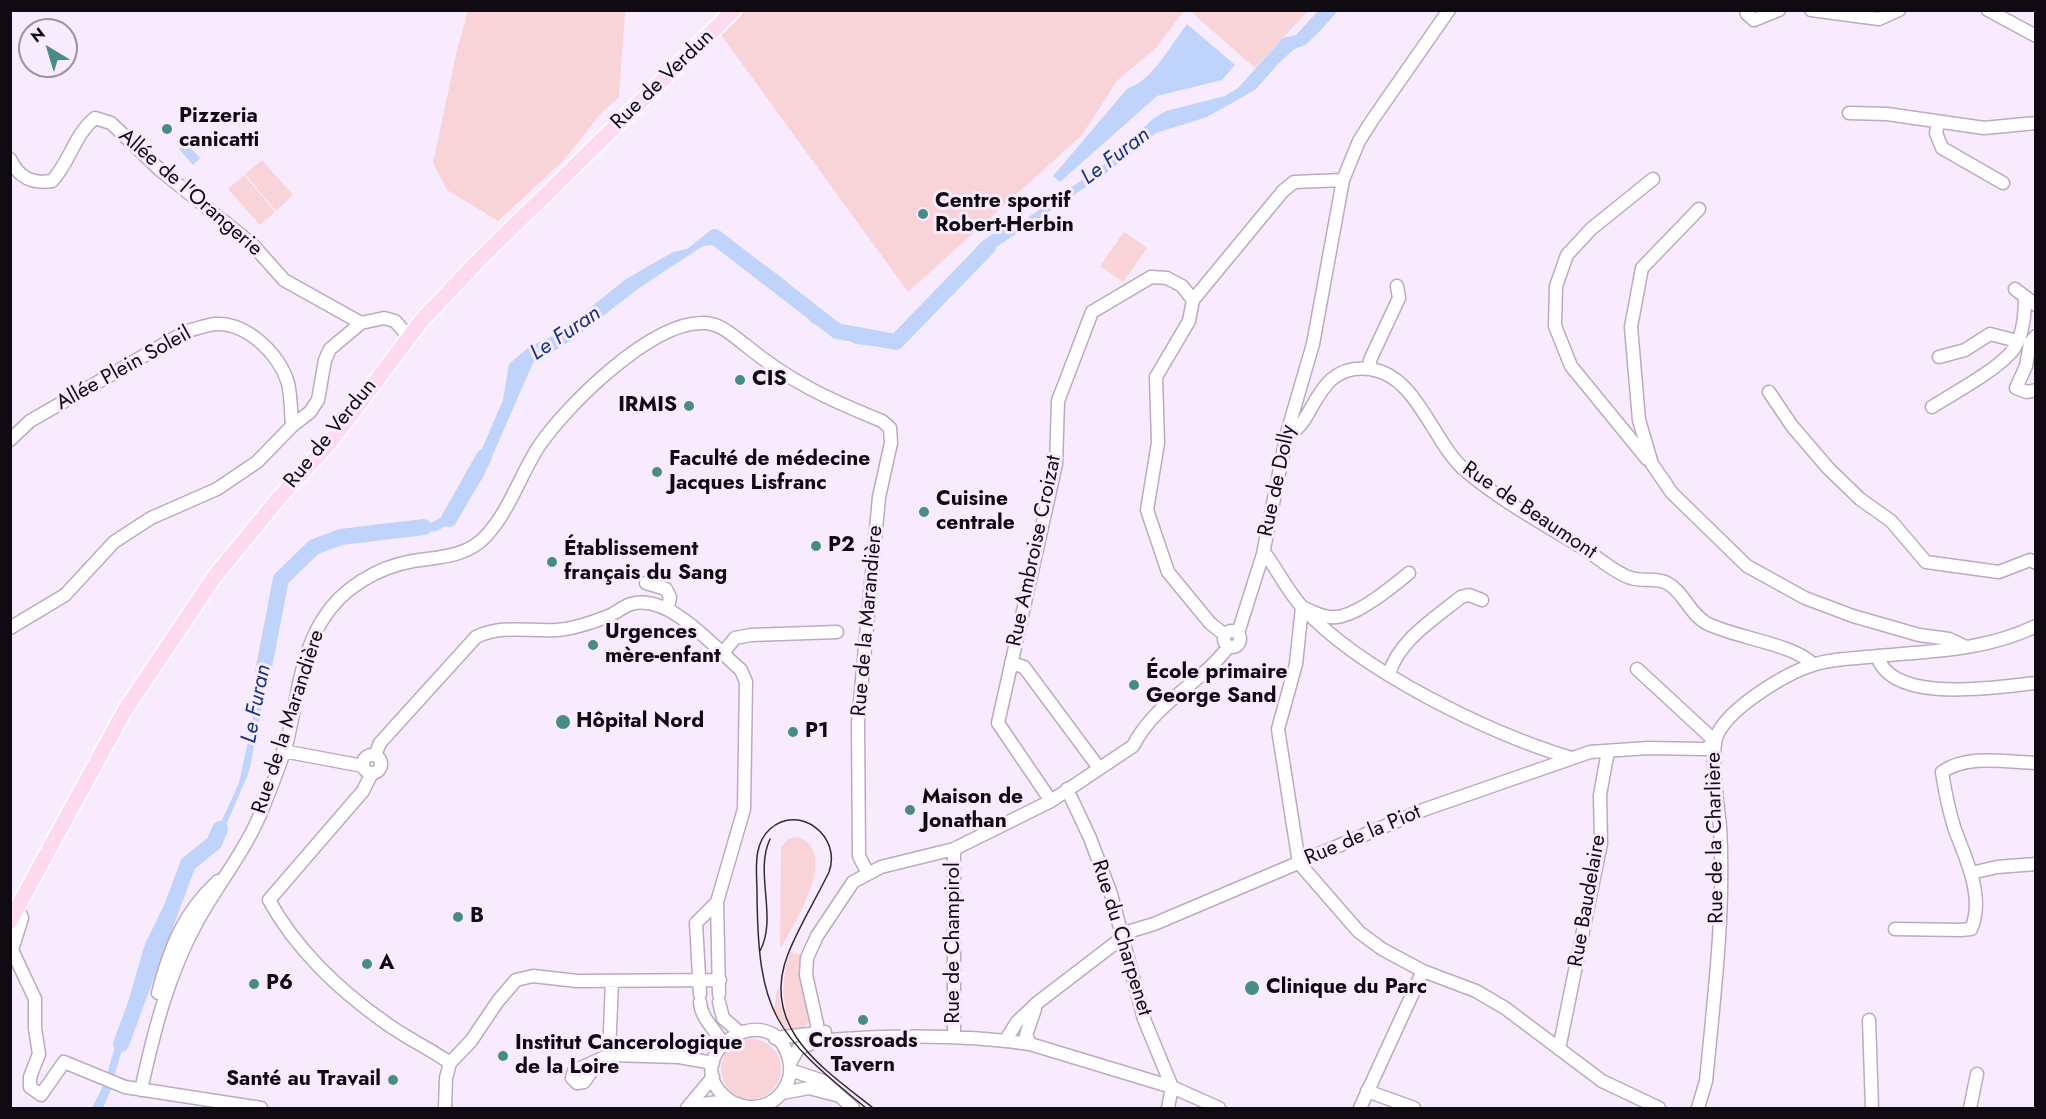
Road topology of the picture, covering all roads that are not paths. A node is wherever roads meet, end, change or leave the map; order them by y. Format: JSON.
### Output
{"nodes":[{"id":1,"x":734,"y":10,"type":"edge"},
{"id":2,"x":1449,"y":10,"type":"edge"},
{"id":3,"x":1746,"y":10,"type":"edge"},
{"id":4,"x":1779,"y":10,"type":"edge"},
{"id":5,"x":1811,"y":10,"type":"edge"},
{"id":6,"x":1899,"y":10,"type":"edge"},
{"id":7,"x":1988,"y":10,"type":"edge"},
{"id":8,"x":2036,"y":36,"type":"edge"},
{"id":9,"x":1849,"y":113,"type":"dead end"},
{"id":10,"x":1938,"y":123,"type":"junction"},
{"id":11,"x":2036,"y":123,"type":"edge"},
{"id":12,"x":10,"y":159,"type":"edge"},
{"id":13,"x":17,"y":171,"type":"junction"},
{"id":14,"x":1653,"y":179,"type":"dead end"},
{"id":15,"x":1343,"y":180,"type":"junction"},
{"id":16,"x":10,"y":183,"type":"edge"},
{"id":17,"x":2003,"y":183,"type":"dead end"},
{"id":18,"x":1699,"y":209,"type":"dead end"},
{"id":19,"x":1397,"y":286,"type":"dead end"},
{"id":20,"x":1193,"y":300,"type":"junction"},
{"id":21,"x":2036,"y":305,"type":"edge"},
{"id":22,"x":362,"y":323,"type":"junction"},
{"id":23,"x":408,"y":336,"type":"junction"},
{"id":24,"x":2036,"y":336,"type":"edge"},
{"id":25,"x":2018,"y":338,"type":"junction"},
{"id":26,"x":2029,"y":350,"type":"junction"},
{"id":27,"x":1939,"y":357,"type":"dead end"},
{"id":28,"x":1370,"y":369,"type":"junction"},
{"id":29,"x":2036,"y":390,"type":"edge"},
{"id":30,"x":1769,"y":392,"type":"dead end"},
{"id":31,"x":1932,"y":407,"type":"dead end"},
{"id":32,"x":292,"y":426,"type":"junction"},
{"id":33,"x":1287,"y":433,"type":"junction"},
{"id":34,"x":10,"y":440,"type":"edge"},
{"id":35,"x":1652,"y":464,"type":"junction"},
{"id":36,"x":1263,"y":554,"type":"junction"},
{"id":37,"x":2036,"y":563,"type":"edge"},
{"id":38,"x":1409,"y":573,"type":"dead end"},
{"id":39,"x":646,"y":584,"type":"dead end"},
{"id":40,"x":1482,"y":600,"type":"dead end"},
{"id":41,"x":1302,"y":607,"type":"junction"},
{"id":42,"x":668,"y":608,"type":"junction"},
{"id":43,"x":2036,"y":626,"type":"edge"},
{"id":44,"x":10,"y":628,"type":"edge"},
{"id":45,"x":837,"y":632,"type":"dead end"},
{"id":46,"x":1919,"y":635,"type":"junction"},
{"id":47,"x":1226,"y":641,"type":"junction"},
{"id":48,"x":1967,"y":648,"type":"junction"},
{"id":49,"x":1925,"y":651,"type":"junction"},
{"id":50,"x":722,"y":654,"type":"junction"},
{"id":51,"x":1877,"y":656,"type":"junction"},
{"id":52,"x":1011,"y":663,"type":"junction"},
{"id":53,"x":1814,"y":664,"type":"junction"},
{"id":54,"x":1637,"y":669,"type":"dead end"},
{"id":55,"x":1389,"y":674,"type":"junction"},
{"id":56,"x":2036,"y":683,"type":"edge"},
{"id":57,"x":1715,"y":741,"type":"junction"},
{"id":58,"x":284,"y":751,"type":"junction"},
{"id":59,"x":1608,"y":751,"type":"junction"},
{"id":60,"x":1571,"y":758,"type":"junction"},
{"id":61,"x":2036,"y":763,"type":"edge"},
{"id":62,"x":1099,"y":768,"type":"junction"},
{"id":63,"x":367,"y":770,"type":"junction"},
{"id":64,"x":1067,"y":789,"type":"junction"},
{"id":65,"x":1051,"y":801,"type":"junction"},
{"id":66,"x":954,"y":849,"type":"junction"},
{"id":67,"x":1299,"y":863,"type":"junction"},
{"id":68,"x":2036,"y":864,"type":"edge"},
{"id":69,"x":867,"y":872,"type":"junction"},
{"id":70,"x":1971,"y":873,"type":"junction"},
{"id":71,"x":717,"y":902,"type":"junction"},
{"id":72,"x":14,"y":915,"type":"edge"},
{"id":73,"x":1895,"y":929,"type":"dead end"},
{"id":74,"x":1123,"y":937,"type":"junction"},
{"id":75,"x":1423,"y":971,"type":"junction"},
{"id":76,"x":699,"y":980,"type":"junction"},
{"id":77,"x":720,"y":980,"type":"junction"},
{"id":78,"x":612,"y":981,"type":"junction"},
{"id":79,"x":1037,"y":1003,"type":"junction"},
{"id":80,"x":1869,"y":1020,"type":"dead end"},
{"id":81,"x":739,"y":1032,"type":"junction"},
{"id":82,"x":954,"y":1036,"type":"junction"},
{"id":83,"x":817,"y":1037,"type":"junction"},
{"id":84,"x":776,"y":1038,"type":"junction"},
{"id":85,"x":1005,"y":1041,"type":"junction"},
{"id":86,"x":722,"y":1043,"type":"junction"},
{"id":87,"x":1030,"y":1044,"type":"junction"},
{"id":88,"x":1559,"y":1049,"type":"junction"},
{"id":89,"x":450,"y":1063,"type":"junction"},
{"id":90,"x":713,"y":1063,"type":"junction"},
{"id":91,"x":790,"y":1066,"type":"junction"},
{"id":92,"x":1977,"y":1074,"type":"dead end"},
{"id":93,"x":713,"y":1077,"type":"junction"},
{"id":94,"x":1172,"y":1087,"type":"junction"},
{"id":95,"x":139,"y":1089,"type":"junction"},
{"id":96,"x":1367,"y":1091,"type":"junction"},
{"id":97,"x":782,"y":1093,"type":"junction"},
{"id":98,"x":837,"y":1096,"type":"junction"},
{"id":99,"x":732,"y":1102,"type":"junction"},
{"id":100,"x":767,"y":1106,"type":"edge"},
{"id":101,"x":1645,"y":1106,"type":"edge"},
{"id":102,"x":246,"y":1107,"type":"edge"},
{"id":103,"x":261,"y":1108,"type":"edge"},
{"id":104,"x":445,"y":1108,"type":"edge"},
{"id":105,"x":688,"y":1108,"type":"edge"},
{"id":106,"x":853,"y":1108,"type":"edge"},
{"id":107,"x":1168,"y":1108,"type":"edge"},
{"id":108,"x":1219,"y":1108,"type":"edge"},
{"id":109,"x":1360,"y":1108,"type":"edge"},
{"id":110,"x":1414,"y":1108,"type":"edge"},
{"id":111,"x":1659,"y":1108,"type":"edge"},
{"id":112,"x":1698,"y":1108,"type":"edge"},
{"id":113,"x":1872,"y":1108,"type":"edge"},
{"id":114,"x":1970,"y":1108,"type":"edge"}],
"edges":[{"from":1,"to":23,"type":"main road","name":"Rue de Verdun"},
{"from":2,"to":15,"type":"street","name":"Rue de Dolly"},
{"from":3,"to":4,"type":"street"},
{"from":5,"to":6,"type":"street"},
{"from":7,"to":8,"type":"street"},
{"from":9,"to":10,"type":"street"},
{"from":10,"to":11,"type":"street"},
{"from":10,"to":17,"type":"street"},
{"from":12,"to":13,"type":"street"},
{"from":13,"to":16,"type":"street"},
{"from":13,"to":22,"type":"street","name":"Allée de l'Orangerie"},
{"from":14,"to":35,"type":"street"},
{"from":15,"to":20,"type":"street"},
{"from":15,"to":33,"type":"street","name":"Rue de Dolly"},
{"from":18,"to":35,"type":"street"},
{"from":19,"to":28,"type":"street"},
{"from":20,"to":47,"type":"street"},
{"from":20,"to":52,"type":"street","name":"Rue Ambroise Croizat"},
{"from":21,"to":25,"type":"street"},
{"from":22,"to":23,"type":"street"},
{"from":22,"to":32,"type":"street"},
{"from":23,"to":72,"type":"main road","name":"Rue de Verdun"},
{"from":24,"to":26,"type":"street"},
{"from":25,"to":26,"type":"street"},
{"from":25,"to":27,"type":"street"},
{"from":25,"to":31,"type":"street"},
{"from":26,"to":29,"type":"street"},
{"from":28,"to":33,"type":"street"},
{"from":28,"to":53,"type":"street","name":"Rue de Beaumont"},
{"from":30,"to":37,"type":"street"},
{"from":32,"to":34,"type":"street","name":"Allée Plein Soleil"},
{"from":32,"to":44,"type":"street"},
{"from":33,"to":36,"type":"street","name":"Rue de Dolly"},
{"from":35,"to":46,"type":"street"},
{"from":36,"to":41,"type":"street","name":"Rue de Dolly"},
{"from":36,"to":47,"type":"street"},
{"from":38,"to":41,"type":"street"},
{"from":39,"to":42,"type":"street"},
{"from":40,"to":55,"type":"street"},
{"from":41,"to":55,"type":"street","name":"Rue de Dolly"},
{"from":41,"to":67,"type":"street"},
{"from":42,"to":50,"type":"street"},
{"from":42,"to":63,"type":"street"},
{"from":43,"to":48,"type":"street","name":"Rue de la Charlière"},
{"from":45,"to":50,"type":"street"},
{"from":46,"to":48,"type":"street"},
{"from":46,"to":49,"type":"street"},
{"from":47,"to":62,"type":"street"},
{"from":48,"to":49,"type":"street","name":"Rue de la Charlière"},
{"from":49,"to":51,"type":"street","name":"Rue de la Charlière"},
{"from":50,"to":71,"type":"street"},
{"from":51,"to":53,"type":"street","name":"Rue de la Charlière"},
{"from":51,"to":56,"type":"street"},
{"from":52,"to":62,"type":"street"},
{"from":52,"to":65,"type":"street","name":"Rue Ambroise Croizat"},
{"from":53,"to":57,"type":"street","name":"Rue de la Charlière"},
{"from":54,"to":57,"type":"street"},
{"from":55,"to":60,"type":"street","name":"Rue de Dolly"},
{"from":57,"to":59,"type":"street","name":"Rue de la Piot"},
{"from":57,"to":112,"type":"street","name":"Rue de la Charlière"},
{"from":58,"to":63,"type":"street"},
{"from":58,"to":69,"type":"street","name":"Rue de la Marandière"},
{"from":58,"to":95,"type":"street","name":"Rue de la Marandière"},
{"from":59,"to":60,"type":"street","name":"Rue de la Piot"},
{"from":59,"to":88,"type":"street","name":"Rue Baudelaire"},
{"from":60,"to":67,"type":"street","name":"Rue de la Piot"},
{"from":61,"to":70,"type":"street"},
{"from":62,"to":64,"type":"street"},
{"from":63,"to":89,"type":"street"},
{"from":64,"to":65,"type":"street"},
{"from":64,"to":74,"type":"street","name":"Rue du Charpenet"},
{"from":65,"to":66,"type":"street"},
{"from":66,"to":69,"type":"street"},
{"from":66,"to":82,"type":"street","name":"Rue de Champirol"},
{"from":67,"to":74,"type":"street","name":"Rue de la Piot"},
{"from":67,"to":75,"type":"street"},
{"from":68,"to":70,"type":"street"},
{"from":69,"to":83,"type":"street"},
{"from":70,"to":73,"type":"street"},
{"from":71,"to":76,"type":"street"},
{"from":71,"to":77,"type":"street"},
{"from":72,"to":95,"type":"street"},
{"from":74,"to":79,"type":"street","name":"Rue de la Piot"},
{"from":74,"to":94,"type":"street","name":"Rue du Charpenet"},
{"from":75,"to":88,"type":"street"},
{"from":75,"to":96,"type":"street"},
{"from":76,"to":77,"type":"street"},
{"from":76,"to":78,"type":"street"},
{"from":76,"to":86,"type":"street"},
{"from":77,"to":81,"type":"street"},
{"from":78,"to":89,"type":"street"},
{"from":78,"to":90,"type":"street"},
{"from":79,"to":85,"type":"street","name":"Rue de la Piot"},
{"from":79,"to":87,"type":"street"},
{"from":80,"to":113,"type":"street"},
{"from":81,"to":84,"type":"street"},
{"from":81,"to":86,"type":"street"},
{"from":82,"to":83,"type":"street"},
{"from":82,"to":85,"type":"street"},
{"from":83,"to":84,"type":"street"},
{"from":83,"to":91,"type":"street"},
{"from":84,"to":91,"type":"street"},
{"from":85,"to":87,"type":"street"},
{"from":86,"to":90,"type":"street"},
{"from":87,"to":94,"type":"street"},
{"from":88,"to":101,"type":"street"},
{"from":89,"to":104,"type":"street"},
{"from":90,"to":93,"type":"street"},
{"from":91,"to":97,"type":"street"},
{"from":91,"to":98,"type":"street"},
{"from":92,"to":114,"type":"street"},
{"from":93,"to":99,"type":"street"},
{"from":93,"to":105,"type":"street"},
{"from":94,"to":107,"type":"street"},
{"from":94,"to":108,"type":"street"},
{"from":95,"to":102,"type":"street"},
{"from":96,"to":109,"type":"street"},
{"from":96,"to":110,"type":"street"},
{"from":97,"to":98,"type":"street"},
{"from":97,"to":100,"type":"street"},
{"from":98,"to":106,"type":"street"},
{"from":99,"to":100,"type":"street"},
{"from":99,"to":105,"type":"street"},
{"from":101,"to":111,"type":"street"},
{"from":102,"to":103,"type":"street"}]}
